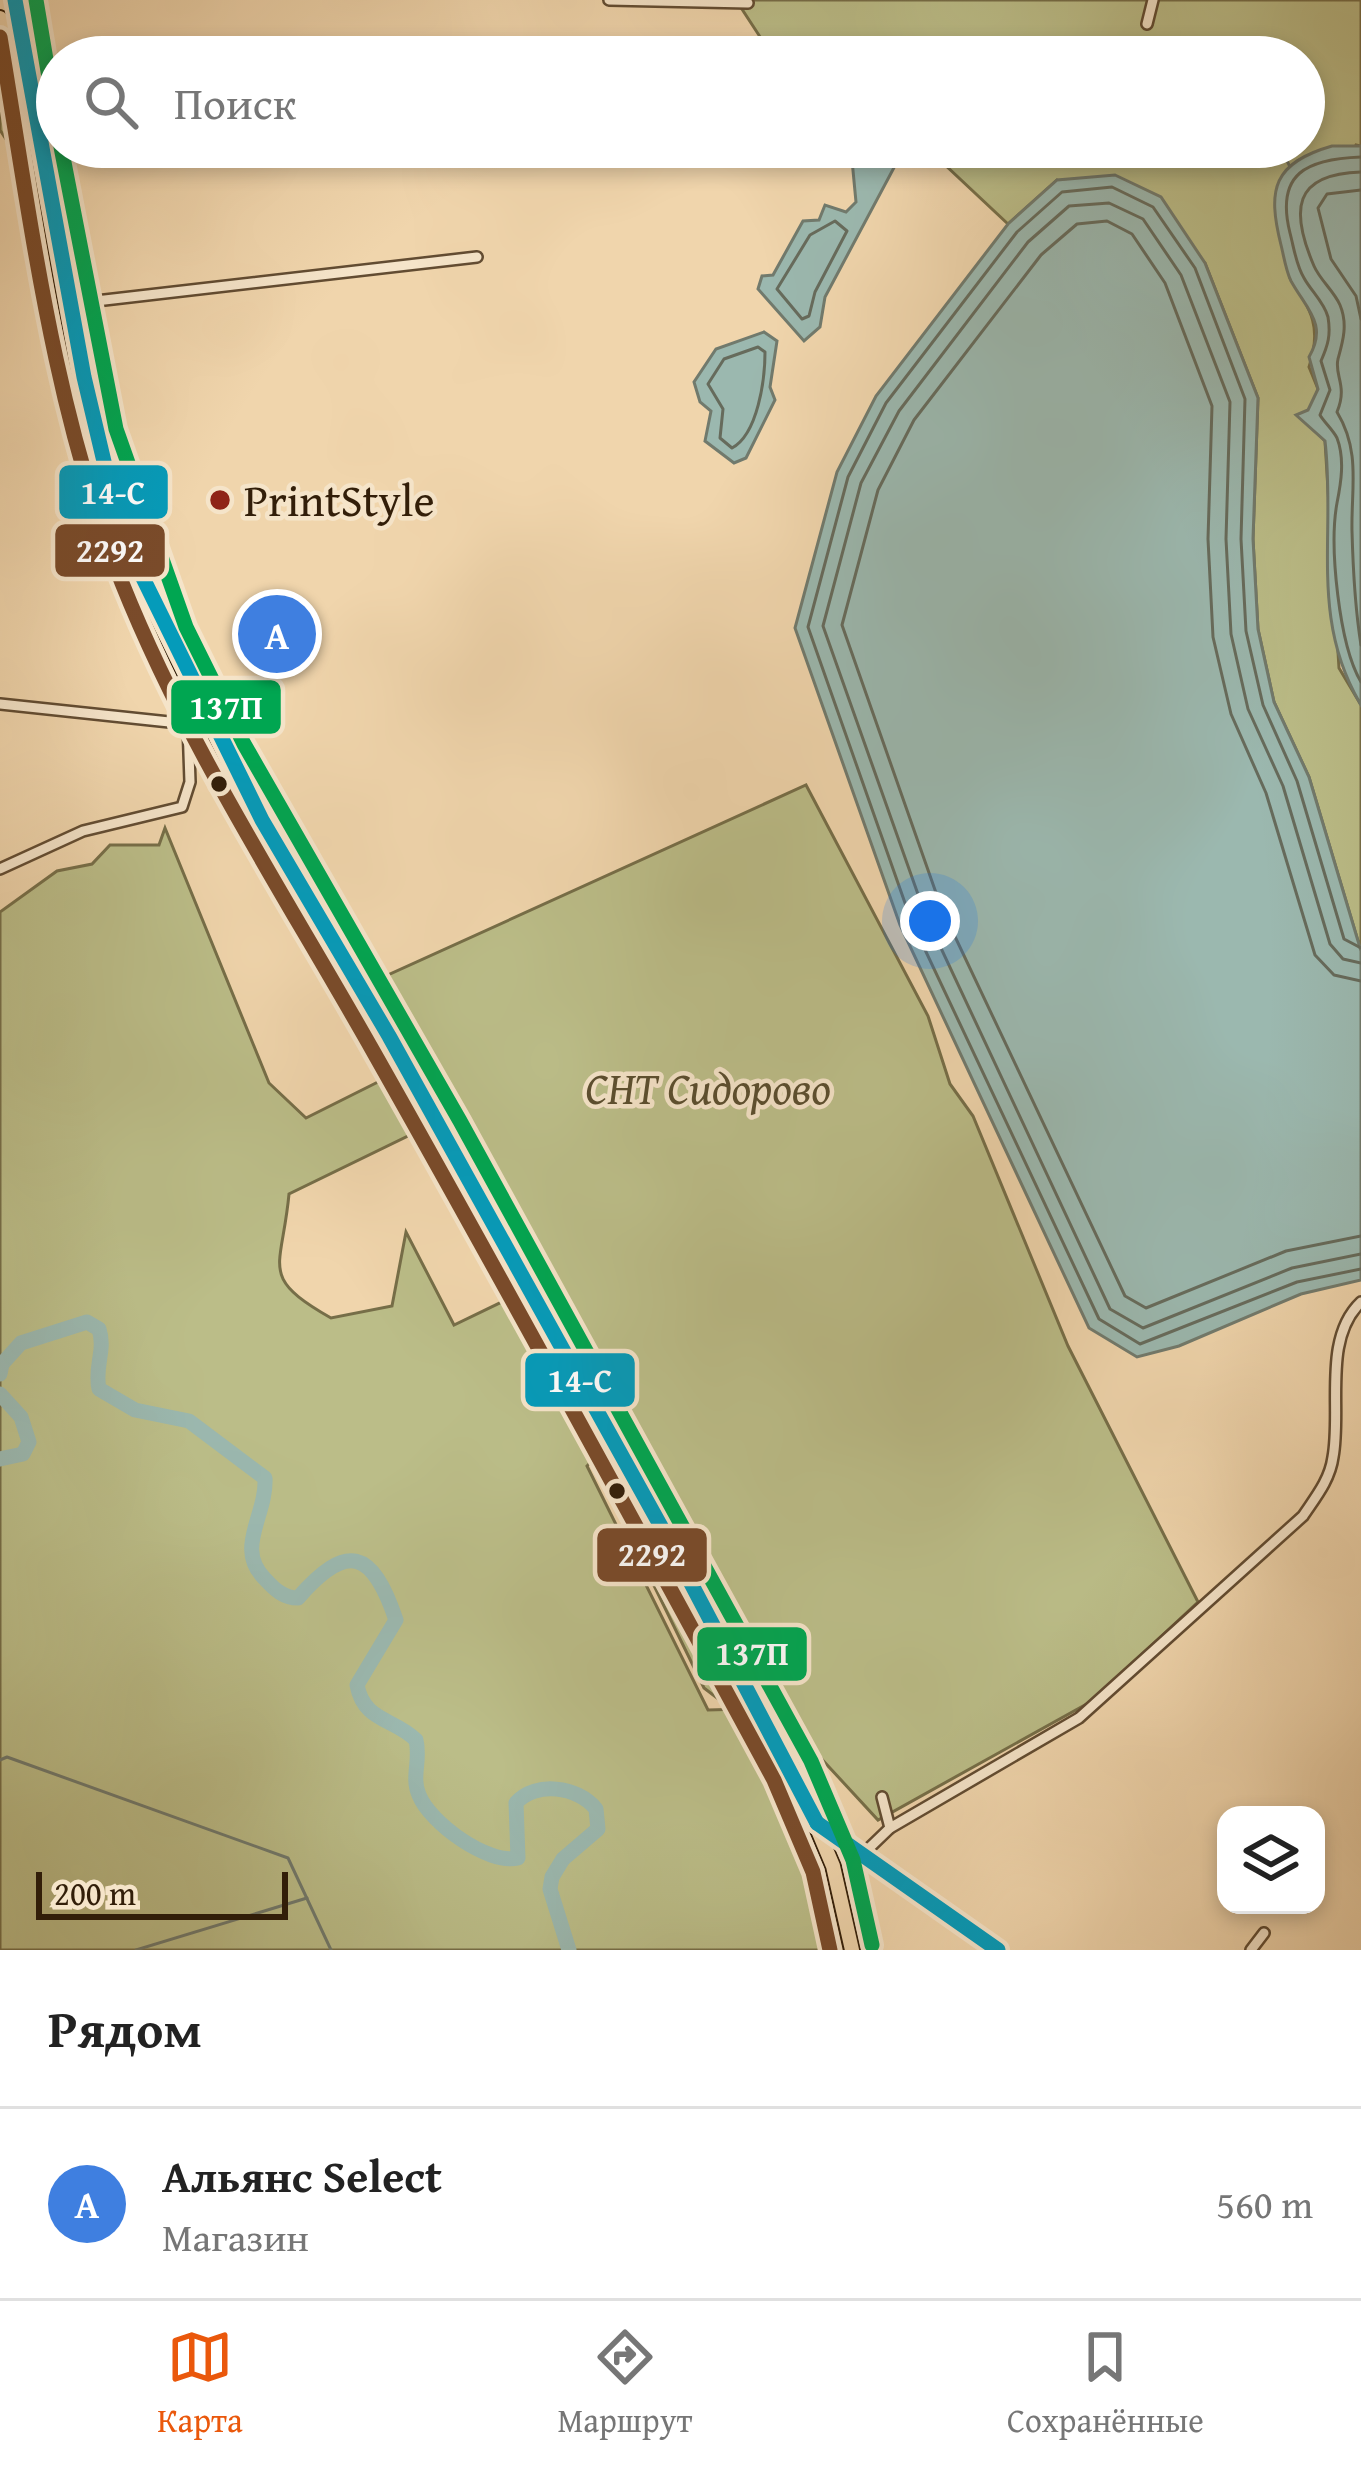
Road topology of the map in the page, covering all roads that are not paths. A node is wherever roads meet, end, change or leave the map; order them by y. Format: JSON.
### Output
{"nodes":[{"id":1,"x":15,"y":0,"type":"edge"},
{"id":2,"x":609,"y":0,"type":"edge"},
{"id":3,"x":1153,"y":0,"type":"edge"},
{"id":4,"x":748,"y":3,"type":"edge"},
{"id":5,"x":0,"y":19,"type":"edge"},
{"id":6,"x":1147,"y":24,"type":"dead end"},
{"id":7,"x":28,"y":67,"type":"junction"},
{"id":8,"x":36,"y":112,"type":"edge"},
{"id":9,"x":46,"y":168,"type":"edge"},
{"id":10,"x":477,"y":256,"type":"dead end"},
{"id":11,"x":70,"y":304,"type":"junction"},
{"id":12,"x":0,"y":704,"type":"edge"},
{"id":13,"x":208,"y":720,"type":"junction"},
{"id":14,"x":188,"y":724,"type":"junction"},
{"id":15,"x":0,"y":869,"type":"edge"},
{"id":16,"x":1361,"y":1301,"type":"edge"},
{"id":17,"x":882,"y":1797,"type":"dead end"},
{"id":18,"x":817,"y":1823,"type":"junction"},
{"id":19,"x":890,"y":1828,"type":"junction"},
{"id":20,"x":863,"y":1854,"type":"junction"},
{"id":21,"x":1264,"y":1933,"type":"dead end"},
{"id":22,"x":853,"y":1950,"type":"edge"},
{"id":23,"x":998,"y":1950,"type":"edge"},
{"id":24,"x":1251,"y":1950,"type":"edge"}],
"edges":[{"from":1,"to":7,"type":"main road"},
{"from":2,"to":4,"type":"street"},
{"from":3,"to":6,"type":"street"},
{"from":5,"to":7,"type":"main road"},
{"from":7,"to":8,"type":"main road"},
{"from":9,"to":11,"type":"main road"},
{"from":10,"to":11,"type":"street"},
{"from":11,"to":13,"type":"main road"},
{"from":12,"to":14,"type":"street"},
{"from":13,"to":14,"type":"street"},
{"from":13,"to":18,"type":"main road"},
{"from":14,"to":15,"type":"street"},
{"from":16,"to":19,"type":"street"},
{"from":17,"to":19,"type":"street"},
{"from":18,"to":20,"type":"street"},
{"from":18,"to":22,"type":"main road"},
{"from":19,"to":20,"type":"street"},
{"from":20,"to":23,"type":"street"},
{"from":21,"to":24,"type":"street"}]}
